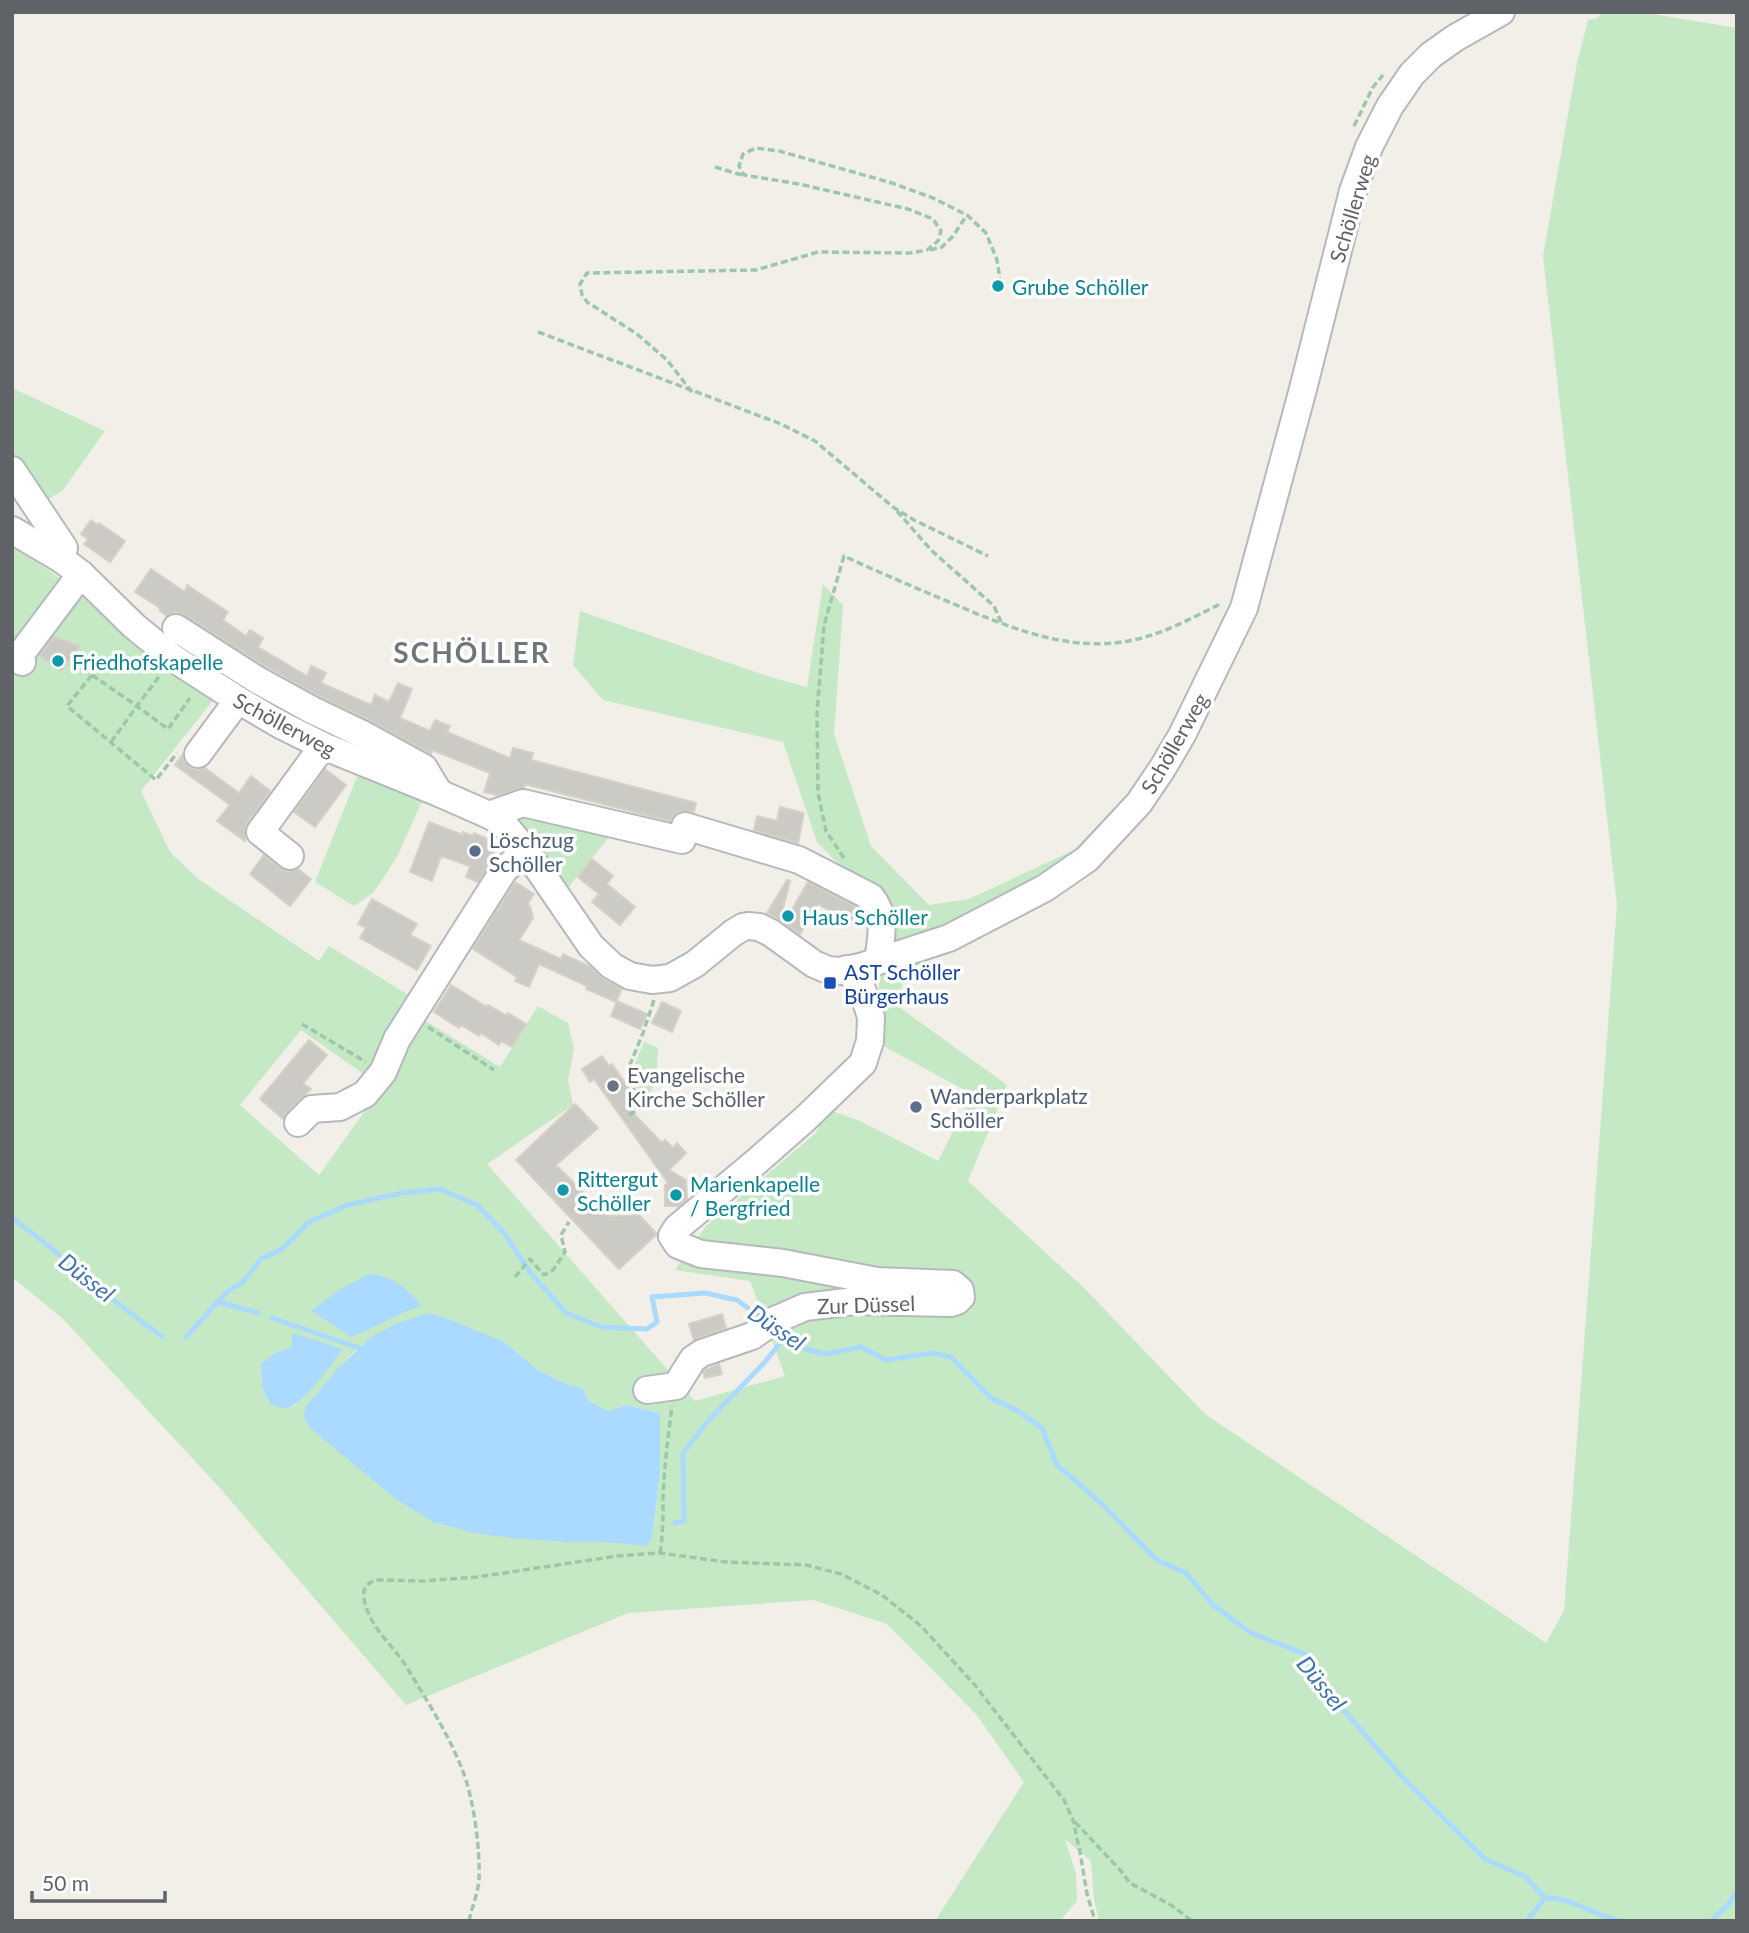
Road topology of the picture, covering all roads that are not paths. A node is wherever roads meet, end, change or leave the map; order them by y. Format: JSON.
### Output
{"nodes":[{"id":1,"x":1501,"y":12,"type":"edge"},
{"id":2,"x":12,"y":470,"type":"edge"},
{"id":3,"x":12,"y":530,"type":"edge"},
{"id":4,"x":71,"y":567,"type":"junction"},
{"id":5,"x":176,"y":628,"type":"dead end"},
{"id":6,"x":22,"y":662,"type":"dead end"},
{"id":7,"x":238,"y":700,"type":"junction"},
{"id":8,"x":323,"y":746,"type":"junction"},
{"id":9,"x":198,"y":754,"type":"road end"},
{"id":10,"x":439,"y":793,"type":"junction"},
{"id":11,"x":489,"y":814,"type":"junction"},
{"id":12,"x":526,"y":851,"type":"junction"},
{"id":13,"x":290,"y":856,"type":"dead end"},
{"id":14,"x":878,"y":961,"type":"junction"},
{"id":15,"x":847,"y":969,"type":"junction"},
{"id":16,"x":298,"y":1123,"type":"dead end"},
{"id":17,"x":647,"y":1390,"type":"dead end"}],
"edges":[{"from":1,"to":14,"type":"street","name":"Schöllerweg"},
{"from":2,"to":4,"type":"street"},
{"from":3,"to":4,"type":"street","name":"Schöllerweg"},
{"from":4,"to":6,"type":"street"},
{"from":4,"to":7,"type":"street","name":"Schöllerweg"},
{"from":5,"to":10,"type":"street","name":"Schöllerweg"},
{"from":7,"to":8,"type":"street","name":"Schöllerweg"},
{"from":7,"to":9,"type":"street"},
{"from":8,"to":10,"type":"street","name":"Schöllerweg"},
{"from":8,"to":13,"type":"street"},
{"from":10,"to":11,"type":"street","name":"Schöllerweg"},
{"from":11,"to":12,"type":"street","name":"Schöllerweg"},
{"from":11,"to":14,"type":"street"},
{"from":12,"to":15,"type":"street","name":"Schöllerweg"},
{"from":12,"to":16,"type":"street"},
{"from":14,"to":15,"type":"street","name":"Schöllerweg"},
{"from":15,"to":17,"type":"street","name":"Zur Düssel"}]}
